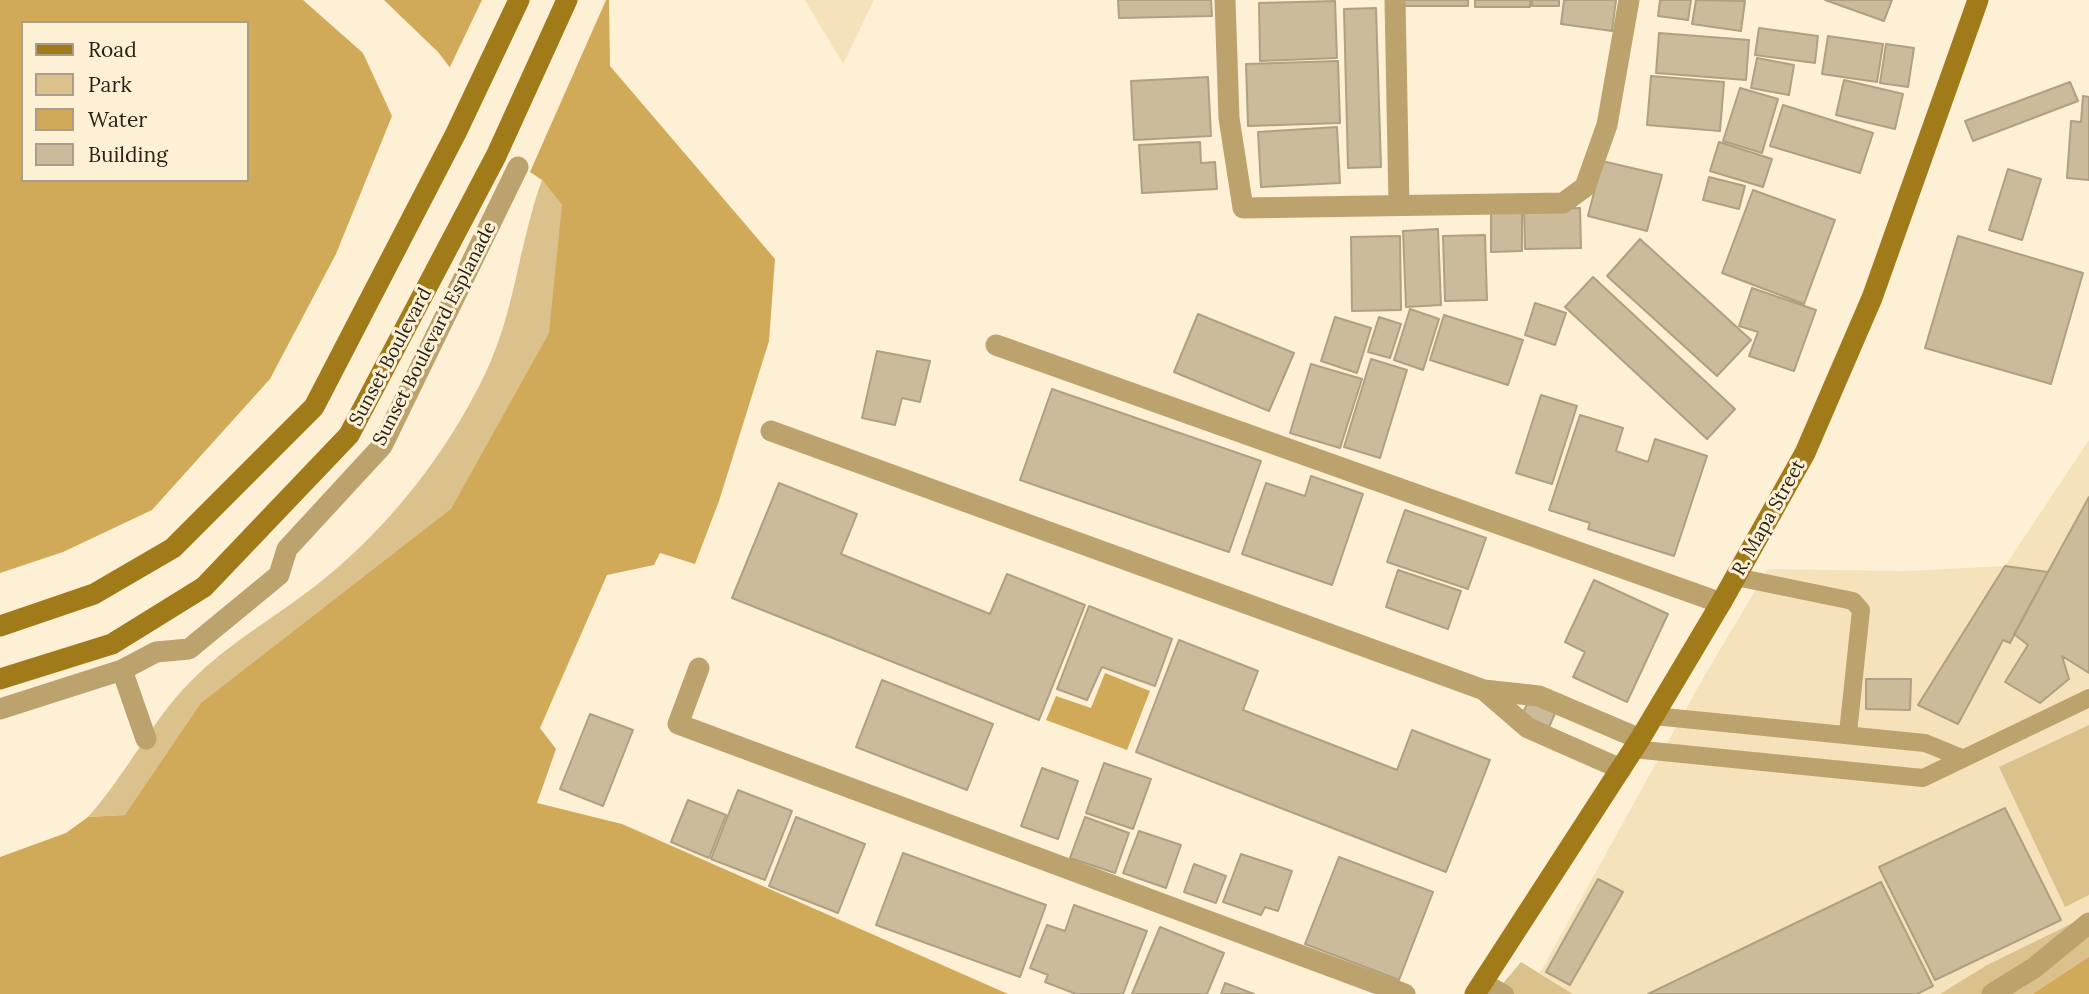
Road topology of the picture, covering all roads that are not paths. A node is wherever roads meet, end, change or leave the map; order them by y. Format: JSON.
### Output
{"nodes":[{"id":1,"x":519,"y":0,"type":"edge"},
{"id":2,"x":567,"y":0,"type":"edge"},
{"id":3,"x":1225,"y":0,"type":"edge"},
{"id":4,"x":1395,"y":0,"type":"edge"},
{"id":5,"x":1629,"y":0,"type":"edge"},
{"id":6,"x":1978,"y":0,"type":"edge"},
{"id":7,"x":519,"y":167,"type":"dead end"},
{"id":8,"x":1399,"y":205,"type":"junction"},
{"id":9,"x":996,"y":345,"type":"dead end"},
{"id":10,"x":771,"y":432,"type":"dead end"},
{"id":11,"x":1736,"y":577,"type":"junction"},
{"id":12,"x":1721,"y":603,"type":"junction"},
{"id":13,"x":0,"y":626,"type":"edge"},
{"id":14,"x":699,"y":668,"type":"dead end"},
{"id":15,"x":122,"y":670,"type":"junction"},
{"id":16,"x":0,"y":679,"type":"edge"},
{"id":17,"x":1484,"y":690,"type":"junction"},
{"id":18,"x":2089,"y":698,"type":"edge"},
{"id":19,"x":0,"y":709,"type":"edge"},
{"id":20,"x":1654,"y":716,"type":"junction"},
{"id":21,"x":1849,"y":733,"type":"junction"},
{"id":22,"x":146,"y":738,"type":"dead end"},
{"id":23,"x":1637,"y":744,"type":"junction"},
{"id":24,"x":1962,"y":758,"type":"junction"},
{"id":25,"x":1621,"y":769,"type":"junction"},
{"id":26,"x":2089,"y":923,"type":"edge"},
{"id":27,"x":1479,"y":988,"type":"edge"},
{"id":28,"x":1405,"y":994,"type":"edge"},
{"id":29,"x":1505,"y":994,"type":"edge"},
{"id":30,"x":1992,"y":994,"type":"edge"}],
"edges":[{"from":1,"to":13,"type":"main road"},
{"from":2,"to":16,"type":"main road","name":"Sunset Boulevard"},
{"from":3,"to":8,"type":"street"},
{"from":4,"to":8,"type":"street"},
{"from":5,"to":8,"type":"street"},
{"from":6,"to":11,"type":"main road","name":"R. Mapa Street"},
{"from":7,"to":15,"type":"street","name":"Sunset Boulevard Esplanade"},
{"from":9,"to":12,"type":"street"},
{"from":10,"to":17,"type":"street"},
{"from":11,"to":12,"type":"main road","name":"R. Mapa Street"},
{"from":11,"to":21,"type":"lane"},
{"from":12,"to":20,"type":"main road","name":"R. Mapa Street"},
{"from":14,"to":28,"type":"street"},
{"from":15,"to":19,"type":"street","name":"Sunset Boulevard Esplanade"},
{"from":15,"to":22,"type":"street"},
{"from":17,"to":23,"type":"street"},
{"from":17,"to":25,"type":"street"},
{"from":18,"to":24,"type":"lane"},
{"from":20,"to":21,"type":"lane"},
{"from":20,"to":23,"type":"main road","name":"R. Mapa Street"},
{"from":21,"to":24,"type":"lane"},
{"from":23,"to":24,"type":"lane"},
{"from":23,"to":25,"type":"main road","name":"R. Mapa Street"},
{"from":25,"to":27,"type":"main road","name":"R. Mapa Street"},
{"from":26,"to":30,"type":"street"},
{"from":27,"to":29,"type":"lane"}]}
